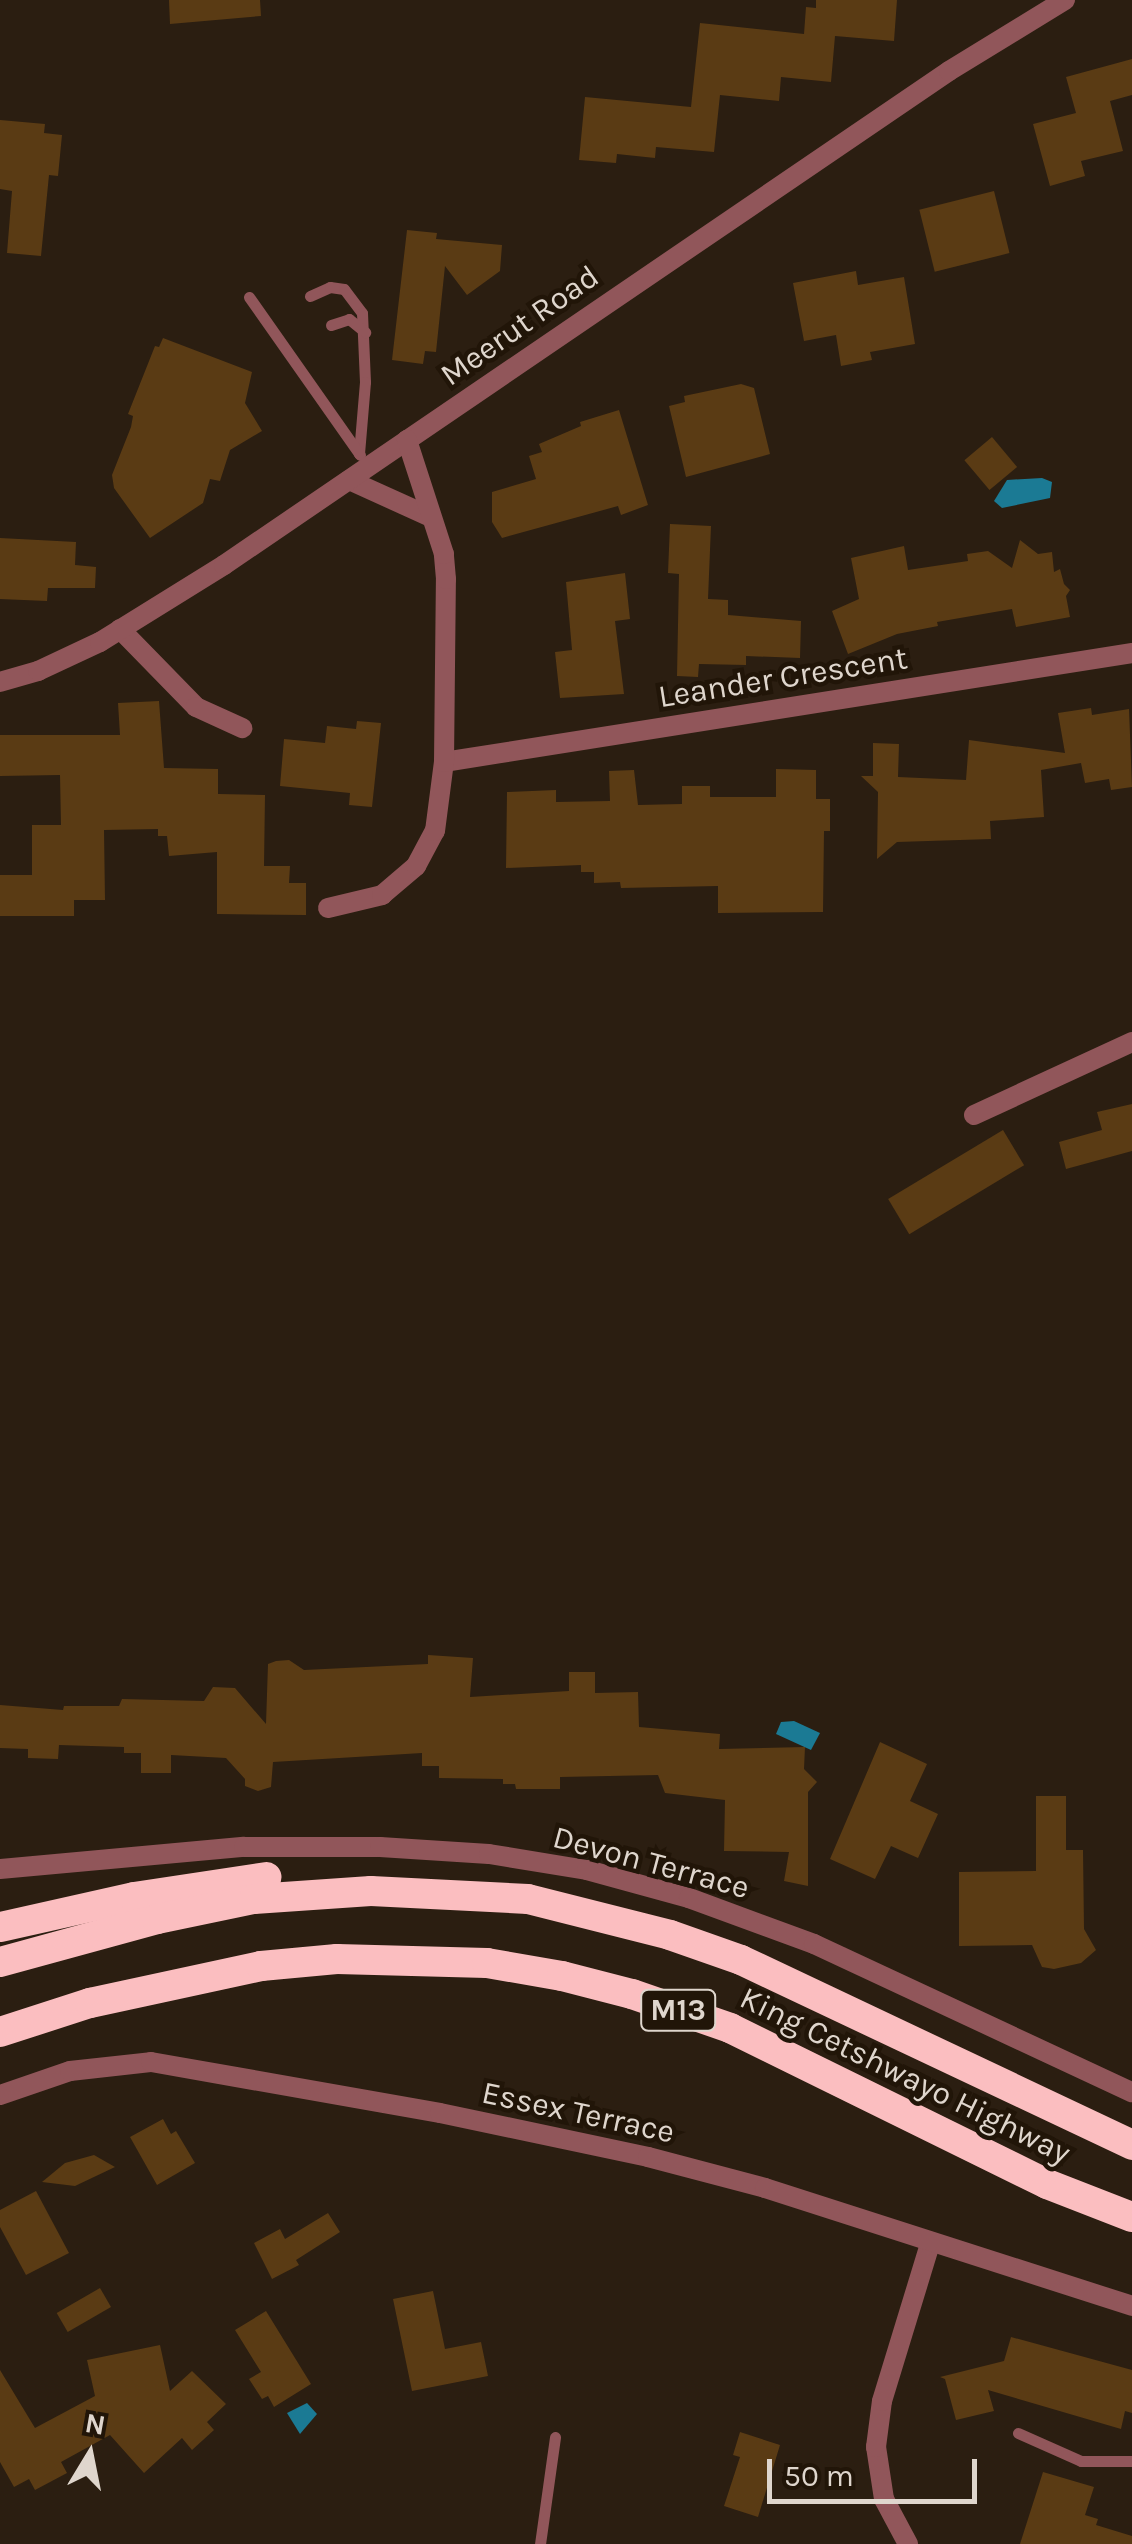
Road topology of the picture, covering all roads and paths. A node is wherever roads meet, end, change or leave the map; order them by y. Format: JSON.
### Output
{"nodes":[{"id":1,"x":1065,"y":0,"type":"edge"},
{"id":2,"x":310,"y":296,"type":"dead end"},
{"id":3,"x":249,"y":297,"type":"dead end"},
{"id":4,"x":331,"y":324,"type":"dead end"},
{"id":5,"x":365,"y":332,"type":"junction"},
{"id":6,"x":407,"y":440,"type":"junction"},
{"id":7,"x":363,"y":461,"type":"junction"},
{"id":8,"x":349,"y":480,"type":"junction"},
{"id":9,"x":430,"y":517,"type":"junction"},
{"id":10,"x":120,"y":629,"type":"junction"},
{"id":11,"x":1132,"y":653,"type":"edge"},
{"id":12,"x":0,"y":682,"type":"edge"},
{"id":13,"x":242,"y":728,"type":"dead end"},
{"id":14,"x":444,"y":762,"type":"junction"},
{"id":15,"x":328,"y":908,"type":"dead end"},
{"id":16,"x":1132,"y":1042,"type":"edge"},
{"id":17,"x":974,"y":1115,"type":"dead end"},
{"id":18,"x":0,"y":1869,"type":"edge"},
{"id":19,"x":499,"y":1896,"type":"junction"},
{"id":20,"x":0,"y":1927,"type":"edge"},
{"id":21,"x":0,"y":1962,"type":"edge"},
{"id":22,"x":0,"y":2032,"type":"edge"},
{"id":23,"x":1132,"y":2092,"type":"edge"},
{"id":24,"x":0,"y":2095,"type":"edge"},
{"id":25,"x":1132,"y":2145,"type":"edge"},
{"id":26,"x":1132,"y":2217,"type":"edge"},
{"id":27,"x":930,"y":2244,"type":"junction"},
{"id":28,"x":1132,"y":2306,"type":"edge"},
{"id":29,"x":1018,"y":2433,"type":"dead end"},
{"id":30,"x":555,"y":2437,"type":"dead end"},
{"id":31,"x":1132,"y":2461,"type":"edge"},
{"id":32,"x":540,"y":2544,"type":"edge"},
{"id":33,"x":908,"y":2544,"type":"edge"}],
"edges":[{"from":1,"to":6,"type":"street","name":"Meerut Road"},
{"from":2,"to":5,"type":"lane"},
{"from":3,"to":7,"type":"lane"},
{"from":4,"to":5,"type":"lane"},
{"from":5,"to":7,"type":"lane"},
{"from":6,"to":7,"type":"street","name":"Meerut Road"},
{"from":6,"to":9,"type":"street"},
{"from":7,"to":8,"type":"street","name":"Meerut Road"},
{"from":8,"to":9,"type":"street"},
{"from":8,"to":10,"type":"street","name":"Meerut Road"},
{"from":9,"to":14,"type":"street"},
{"from":10,"to":12,"type":"street","name":"Meerut Road"},
{"from":10,"to":13,"type":"street"},
{"from":11,"to":14,"type":"street","name":"Leander Crescent"},
{"from":14,"to":15,"type":"street"},
{"from":16,"to":17,"type":"street"},
{"from":18,"to":23,"type":"street","name":"Devon Terrace"},
{"from":19,"to":20,"type":"highway"},
{"from":19,"to":21,"type":"highway","name":"King Cetshwayo Highway","number":"M13"},
{"from":19,"to":25,"type":"highway","name":"King Cetshwayo Highway","number":"M13"},
{"from":22,"to":26,"type":"highway","name":"King Cetshwayo Highway","number":"M13"},
{"from":24,"to":27,"type":"street","name":"Essex Terrace"},
{"from":27,"to":28,"type":"street","name":"Essex Terrace"},
{"from":27,"to":33,"type":"street"},
{"from":29,"to":31,"type":"lane"},
{"from":30,"to":32,"type":"lane"}]}
